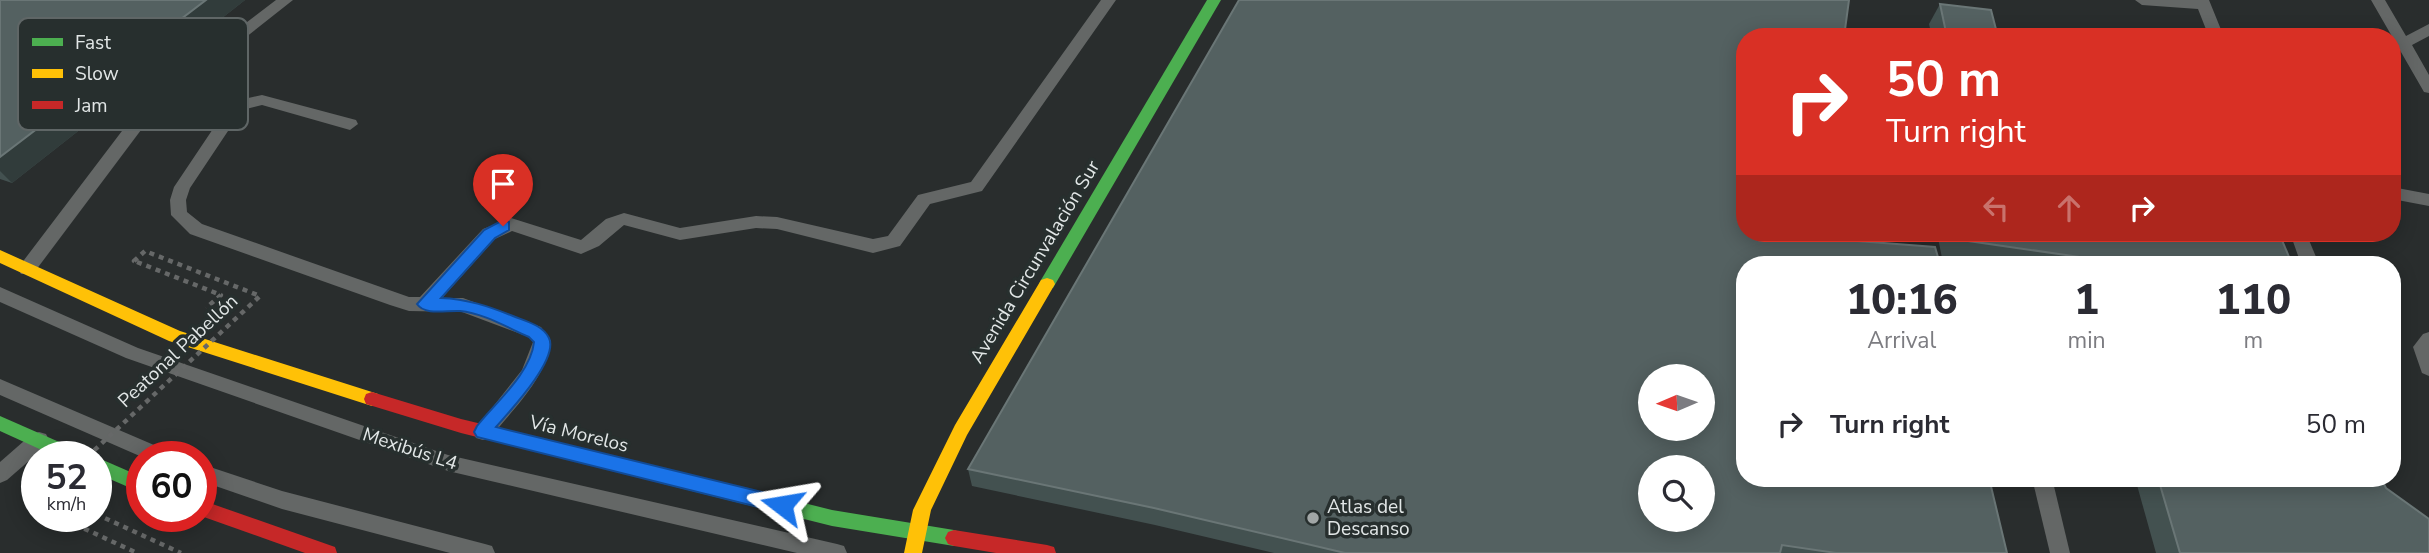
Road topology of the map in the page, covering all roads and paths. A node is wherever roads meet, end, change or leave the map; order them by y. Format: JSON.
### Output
{"nodes":[{"id":1,"x":286,"y":0,"type":"edge"},
{"id":2,"x":1109,"y":0,"type":"edge"},
{"id":3,"x":1214,"y":0,"type":"edge"},
{"id":4,"x":2142,"y":0,"type":"edge"},
{"id":5,"x":2378,"y":0,"type":"edge"},
{"id":6,"x":2203,"y":3,"type":"edge"},
{"id":7,"x":2213,"y":28,"type":"edge"},
{"id":8,"x":2394,"y":28,"type":"edge"},
{"id":9,"x":248,"y":29,"type":"edge"},
{"id":10,"x":2429,"y":29,"type":"edge"},
{"id":11,"x":2401,"y":40,"type":"edge"},
{"id":12,"x":2403,"y":44,"type":"junction"},
{"id":13,"x":2429,"y":88,"type":"edge"},
{"id":14,"x":248,"y":103,"type":"edge"},
{"id":15,"x":350,"y":124,"type":"dead end"},
{"id":16,"x":132,"y":130,"type":"edge"},
{"id":17,"x":221,"y":130,"type":"edge"},
{"id":18,"x":2401,"y":195,"type":"edge"},
{"id":19,"x":2429,"y":200,"type":"edge"},
{"id":20,"x":0,"y":256,"type":"edge"},
{"id":21,"x":27,"y":269,"type":"junction"},
{"id":22,"x":0,"y":294,"type":"edge"},
{"id":23,"x":425,"y":304,"type":"junction"},
{"id":24,"x":175,"y":336,"type":"junction"},
{"id":25,"x":2429,"y":339,"type":"edge"},
{"id":26,"x":2429,"y":368,"type":"edge"},
{"id":27,"x":0,"y":387,"type":"edge"},
{"id":28,"x":0,"y":423,"type":"edge"},
{"id":29,"x":483,"y":432,"type":"junction"},
{"id":30,"x":38,"y":440,"type":"joint"},
{"id":31,"x":104,"y":441,"type":"edge"},
{"id":32,"x":126,"y":442,"type":"edge"},
{"id":33,"x":0,"y":474,"type":"edge"},
{"id":34,"x":217,"y":478,"type":"edge"},
{"id":35,"x":2044,"y":487,"type":"edge"},
{"id":36,"x":217,"y":514,"type":"edge"},
{"id":37,"x":112,"y":521,"type":"edge"},
{"id":38,"x":92,"y":532,"type":"edge"},
{"id":39,"x":917,"y":532,"type":"junction"},
{"id":40,"x":137,"y":553,"type":"edge"},
{"id":41,"x":181,"y":553,"type":"edge"},
{"id":42,"x":328,"y":553,"type":"edge"},
{"id":43,"x":485,"y":553,"type":"edge"},
{"id":44,"x":837,"y":553,"type":"edge"},
{"id":45,"x":913,"y":553,"type":"edge"},
{"id":46,"x":1047,"y":553,"type":"edge"},
{"id":47,"x":2060,"y":553,"type":"edge"}],
"edges":[{"from":1,"to":9,"type":"lane"},
{"from":2,"to":23,"type":"lane"},
{"from":3,"to":39,"type":"main road","name":"Avenida Circunvalación Sur"},
{"from":4,"to":6,"type":"lane"},
{"from":5,"to":8,"type":"lane"},
{"from":6,"to":7,"type":"lane"},
{"from":10,"to":12,"type":"lane"},
{"from":11,"to":12,"type":"lane"},
{"from":12,"to":13,"type":"lane"},
{"from":14,"to":15,"type":"lane"},
{"from":16,"to":21,"type":"lane"},
{"from":17,"to":23,"type":"lane"},
{"from":18,"to":19,"type":"lane"},
{"from":20,"to":21,"type":"main road","name":"Vía Morelos"},
{"from":21,"to":24,"type":"main road","name":"Vía Morelos"},
{"from":22,"to":44,"type":"lane","name":"Mexibús L4"},
{"from":23,"to":29,"type":"lane"},
{"from":24,"to":29,"type":"main road","name":"Vía Morelos"},
{"from":24,"to":31,"type":"path","name":"Peatonal Pabellón","bridge":true},
{"from":25,"to":26,"type":"lane"},
{"from":27,"to":32,"type":"lane"},
{"from":28,"to":30,"type":"main road"},
{"from":29,"to":39,"type":"main road","name":"Vía Morelos"},
{"from":30,"to":33,"type":"lane"},
{"from":34,"to":43,"type":"lane"},
{"from":35,"to":47,"type":"lane"},
{"from":36,"to":42,"type":"main road"},
{"from":37,"to":41,"type":"path"},
{"from":38,"to":40,"type":"path"},
{"from":39,"to":45,"type":"main road","name":"Avenida Circunvalación Sur"},
{"from":39,"to":46,"type":"main road","name":"Vía Morelos"}]}
